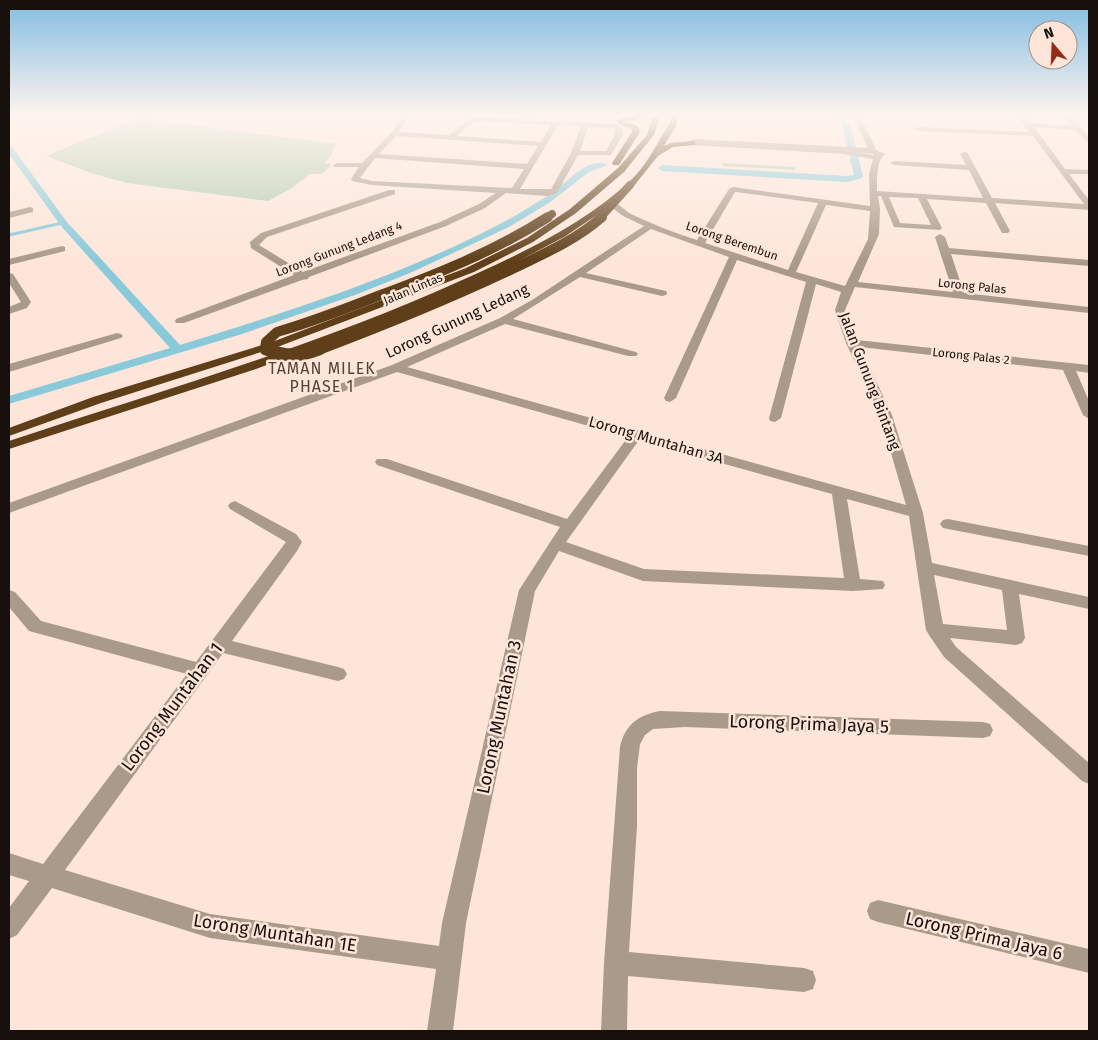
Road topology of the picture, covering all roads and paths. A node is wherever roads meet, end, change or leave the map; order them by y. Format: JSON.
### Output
{"nodes":[{"id":1,"x":480,"y":164,"type":"edge"},
{"id":2,"x":531,"y":164,"type":"edge"},
{"id":3,"x":569,"y":164,"type":"edge"},
{"id":4,"x":614,"y":164,"type":"edge"},
{"id":5,"x":627,"y":164,"type":"edge"},
{"id":6,"x":649,"y":164,"type":"edge"},
{"id":7,"x":864,"y":164,"type":"edge"},
{"id":8,"x":902,"y":164,"type":"edge"},
{"id":9,"x":970,"y":164,"type":"edge"},
{"id":10,"x":1057,"y":164,"type":"edge"},
{"id":11,"x":337,"y":165,"type":"dead end"},
{"id":12,"x":365,"y":165,"type":"joint"},
{"id":13,"x":529,"y":167,"type":"junction"},
{"id":14,"x":973,"y":168,"type":"junction"},
{"id":15,"x":1063,"y":171,"type":"junction"},
{"id":16,"x":1089,"y":172,"type":"edge"},
{"id":17,"x":630,"y":185,"type":"junction"},
{"id":18,"x":392,"y":192,"type":"dead end"},
{"id":19,"x":509,"y":192,"type":"junction"},
{"id":20,"x":878,"y":193,"type":"junction"},
{"id":21,"x":921,"y":196,"type":"junction"},
{"id":22,"x":587,"y":198,"type":"junction"},
{"id":23,"x":990,"y":201,"type":"junction"},
{"id":24,"x":823,"y":202,"type":"junction"},
{"id":25,"x":614,"y":205,"type":"junction"},
{"id":26,"x":1089,"y":206,"type":"edge"},
{"id":27,"x":876,"y":209,"type":"junction"},
{"id":28,"x":30,"y":210,"type":"dead end"},
{"id":29,"x":555,"y":213,"type":"junction"},
{"id":30,"x":9,"y":214,"type":"edge"},
{"id":31,"x":650,"y":226,"type":"junction"},
{"id":32,"x":1005,"y":231,"type":"dead end"},
{"id":33,"x":939,"y":232,"type":"junction"},
{"id":34,"x":700,"y":244,"type":"junction"},
{"id":35,"x":62,"y":249,"type":"dead end"},
{"id":36,"x":945,"y":251,"type":"junction"},
{"id":37,"x":734,"y":257,"type":"junction"},
{"id":38,"x":9,"y":262,"type":"edge"},
{"id":39,"x":1089,"y":263,"type":"edge"},
{"id":40,"x":578,"y":274,"type":"junction"},
{"id":41,"x":791,"y":274,"type":"junction"},
{"id":42,"x":9,"y":276,"type":"edge"},
{"id":43,"x":304,"y":276,"type":"junction"},
{"id":44,"x":812,"y":280,"type":"junction"},
{"id":45,"x":850,"y":287,"type":"junction"},
{"id":46,"x":662,"y":293,"type":"dead end"},
{"id":47,"x":960,"y":297,"type":"junction"},
{"id":48,"x":1089,"y":310,"type":"edge"},
{"id":49,"x":9,"y":311,"type":"edge"},
{"id":50,"x":504,"y":320,"type":"junction"},
{"id":51,"x":180,"y":321,"type":"dead end"},
{"id":52,"x":117,"y":336,"type":"dead end"},
{"id":53,"x":852,"y":343,"type":"junction"},
{"id":54,"x":632,"y":354,"type":"dead end"},
{"id":55,"x":1068,"y":367,"type":"junction"},
{"id":56,"x":9,"y":368,"type":"edge"},
{"id":57,"x":396,"y":368,"type":"junction"},
{"id":58,"x":1089,"y":369,"type":"edge"},
{"id":59,"x":670,"y":398,"type":"dead end"},
{"id":60,"x":97,"y":400,"type":"junction"},
{"id":61,"x":110,"y":413,"type":"junction"},
{"id":62,"x":1089,"y":414,"type":"edge"},
{"id":63,"x":775,"y":418,"type":"dead end"},
{"id":64,"x":9,"y":423,"type":"edge"},
{"id":65,"x":9,"y":432,"type":"edge"},
{"id":66,"x":637,"y":434,"type":"junction"},
{"id":67,"x":9,"y":445,"type":"edge"},
{"id":68,"x":9,"y":456,"type":"edge"},
{"id":69,"x":382,"y":462,"type":"dead end"},
{"id":70,"x":839,"y":491,"type":"junction"},
{"id":71,"x":235,"y":506,"type":"dead end"},
{"id":72,"x":9,"y":508,"type":"edge"},
{"id":73,"x":916,"y":513,"type":"junction"},
{"id":74,"x":948,"y":524,"type":"dead end"},
{"id":75,"x":570,"y":525,"type":"junction"},
{"id":76,"x":556,"y":544,"type":"junction"},
{"id":77,"x":1089,"y":551,"type":"edge"},
{"id":78,"x":925,"y":567,"type":"junction"},
{"id":79,"x":853,"y":585,"type":"junction"},
{"id":80,"x":877,"y":585,"type":"dead end"},
{"id":81,"x":1010,"y":585,"type":"junction"},
{"id":82,"x":9,"y":596,"type":"edge"},
{"id":83,"x":1089,"y":603,"type":"edge"},
{"id":84,"x":935,"y":630,"type":"junction"},
{"id":85,"x":219,"y":644,"type":"junction"},
{"id":86,"x":200,"y":670,"type":"junction"},
{"id":87,"x":338,"y":674,"type":"dead end"},
{"id":88,"x":983,"y":730,"type":"dead end"},
{"id":89,"x":1089,"y":776,"type":"edge"},
{"id":90,"x":9,"y":864,"type":"edge"},
{"id":91,"x":46,"y":876,"type":"junction"},
{"id":92,"x":878,"y":911,"type":"dead end"},
{"id":93,"x":9,"y":927,"type":"edge"},
{"id":94,"x":449,"y":959,"type":"junction"},
{"id":95,"x":1089,"y":961,"type":"edge"},
{"id":96,"x":616,"y":963,"type":"junction"},
{"id":97,"x":804,"y":980,"type":"dead end"},
{"id":98,"x":440,"y":1031,"type":"edge"},
{"id":99,"x":614,"y":1031,"type":"edge"}],
"edges":[{"from":1,"to":13,"type":"street"},
{"from":2,"to":13,"type":"street"},
{"from":3,"to":19,"type":"street"},
{"from":4,"to":29,"type":"highway"},
{"from":5,"to":22,"type":"highway","name":"Jalan Lintas"},
{"from":6,"to":17,"type":"highway","name":"Jalan Lintas"},
{"from":7,"to":20,"type":"street","name":"Jalan Gunung Bintang"},
{"from":8,"to":14,"type":"street"},
{"from":9,"to":14,"type":"street"},
{"from":10,"to":15,"type":"street"},
{"from":11,"to":12,"type":"street"},
{"from":12,"to":19,"type":"street"},
{"from":13,"to":19,"type":"street"},
{"from":14,"to":23,"type":"street"},
{"from":15,"to":16,"type":"street"},
{"from":15,"to":26,"type":"street"},
{"from":17,"to":25,"type":"highway","bridge":true},
{"from":17,"to":61,"type":"highway","name":"Jalan Lintas"},
{"from":18,"to":43,"type":"street"},
{"from":19,"to":43,"type":"street","name":"Lorong Gunung Ledang 4"},
{"from":20,"to":21,"type":"street"},
{"from":20,"to":27,"type":"street","name":"Jalan Gunung Bintang"},
{"from":20,"to":33,"type":"street"},
{"from":21,"to":23,"type":"street"},
{"from":21,"to":33,"type":"street"},
{"from":22,"to":29,"type":"highway"},
{"from":22,"to":60,"type":"highway","name":"Jalan Lintas"},
{"from":23,"to":26,"type":"street"},
{"from":23,"to":32,"type":"street"},
{"from":24,"to":27,"type":"street"},
{"from":24,"to":34,"type":"street"},
{"from":24,"to":41,"type":"street"},
{"from":25,"to":29,"type":"highway","bridge":true},
{"from":25,"to":31,"type":"street","name":"Lorong Berembun"},
{"from":27,"to":45,"type":"street","name":"Jalan Gunung Bintang"},
{"from":28,"to":30,"type":"street"},
{"from":31,"to":34,"type":"street","name":"Lorong Berembun"},
{"from":31,"to":40,"type":"street","name":"Lorong Gunung Ledang"},
{"from":33,"to":36,"type":"street"},
{"from":34,"to":37,"type":"street","name":"Lorong Berembun"},
{"from":35,"to":38,"type":"street"},
{"from":36,"to":39,"type":"street"},
{"from":36,"to":47,"type":"street"},
{"from":37,"to":41,"type":"street","name":"Lorong Berembun"},
{"from":37,"to":59,"type":"street"},
{"from":40,"to":46,"type":"street"},
{"from":40,"to":50,"type":"street","name":"Lorong Gunung Ledang"},
{"from":41,"to":44,"type":"street","name":"Lorong Berembun"},
{"from":42,"to":49,"type":"street"},
{"from":43,"to":51,"type":"street","name":"Lorong Gunung Ledang 4"},
{"from":44,"to":45,"type":"street","name":"Lorong Berembun"},
{"from":44,"to":63,"type":"street"},
{"from":45,"to":47,"type":"street","name":"Lorong Palas"},
{"from":45,"to":53,"type":"street","name":"Jalan Gunung Bintang"},
{"from":47,"to":48,"type":"street","name":"Lorong Palas"},
{"from":50,"to":54,"type":"street"},
{"from":50,"to":57,"type":"street","name":"Lorong Gunung Ledang"},
{"from":52,"to":56,"type":"street"},
{"from":53,"to":55,"type":"street","name":"Lorong Palas 2"},
{"from":53,"to":73,"type":"street","name":"Jalan Gunung Bintang"},
{"from":55,"to":58,"type":"street","name":"Lorong Palas 2"},
{"from":55,"to":62,"type":"street"},
{"from":57,"to":66,"type":"street","name":"Lorong Muntahan 3A"},
{"from":57,"to":72,"type":"street","name":"Lorong Gunung Ledang"},
{"from":60,"to":64,"type":"highway","name":"Jalan Lintas"},
{"from":60,"to":65,"type":"highway","name":"Jalan Lintas"},
{"from":61,"to":67,"type":"highway","name":"Jalan Lintas"},
{"from":61,"to":68,"type":"highway","name":"Jalan Lintas"},
{"from":66,"to":70,"type":"street","name":"Lorong Muntahan 3A"},
{"from":66,"to":75,"type":"street","name":"Lorong Muntahan 3"},
{"from":69,"to":75,"type":"street"},
{"from":70,"to":73,"type":"street","name":"Lorong Muntahan 3A"},
{"from":70,"to":79,"type":"street"},
{"from":71,"to":85,"type":"street","name":"Lorong Muntahan 1"},
{"from":73,"to":78,"type":"street","name":"Jalan Gunung Bintang"},
{"from":74,"to":77,"type":"street"},
{"from":75,"to":76,"type":"street","name":"Lorong Muntahan 3"},
{"from":76,"to":79,"type":"street"},
{"from":76,"to":94,"type":"street","name":"Lorong Muntahan 3"},
{"from":78,"to":81,"type":"street"},
{"from":78,"to":84,"type":"street","name":"Jalan Gunung Bintang"},
{"from":79,"to":80,"type":"street"},
{"from":81,"to":83,"type":"street"},
{"from":81,"to":84,"type":"street"},
{"from":82,"to":86,"type":"street"},
{"from":84,"to":89,"type":"street","name":"Jalan Gunung Bintang"},
{"from":85,"to":86,"type":"street","name":"Lorong Muntahan 1"},
{"from":85,"to":87,"type":"street"},
{"from":86,"to":91,"type":"street","name":"Lorong Muntahan 1"},
{"from":88,"to":96,"type":"street","name":"Lorong Prima Jaya 5"},
{"from":90,"to":91,"type":"street","name":"Lorong Muntahan 1E"},
{"from":91,"to":93,"type":"street","name":"Lorong Muntahan 1"},
{"from":91,"to":94,"type":"street","name":"Lorong Muntahan 1E"},
{"from":92,"to":95,"type":"street","name":"Lorong Prima Jaya 6"},
{"from":94,"to":98,"type":"street","name":"Lorong Muntahan 3"},
{"from":96,"to":97,"type":"street"},
{"from":96,"to":99,"type":"street"}]}
